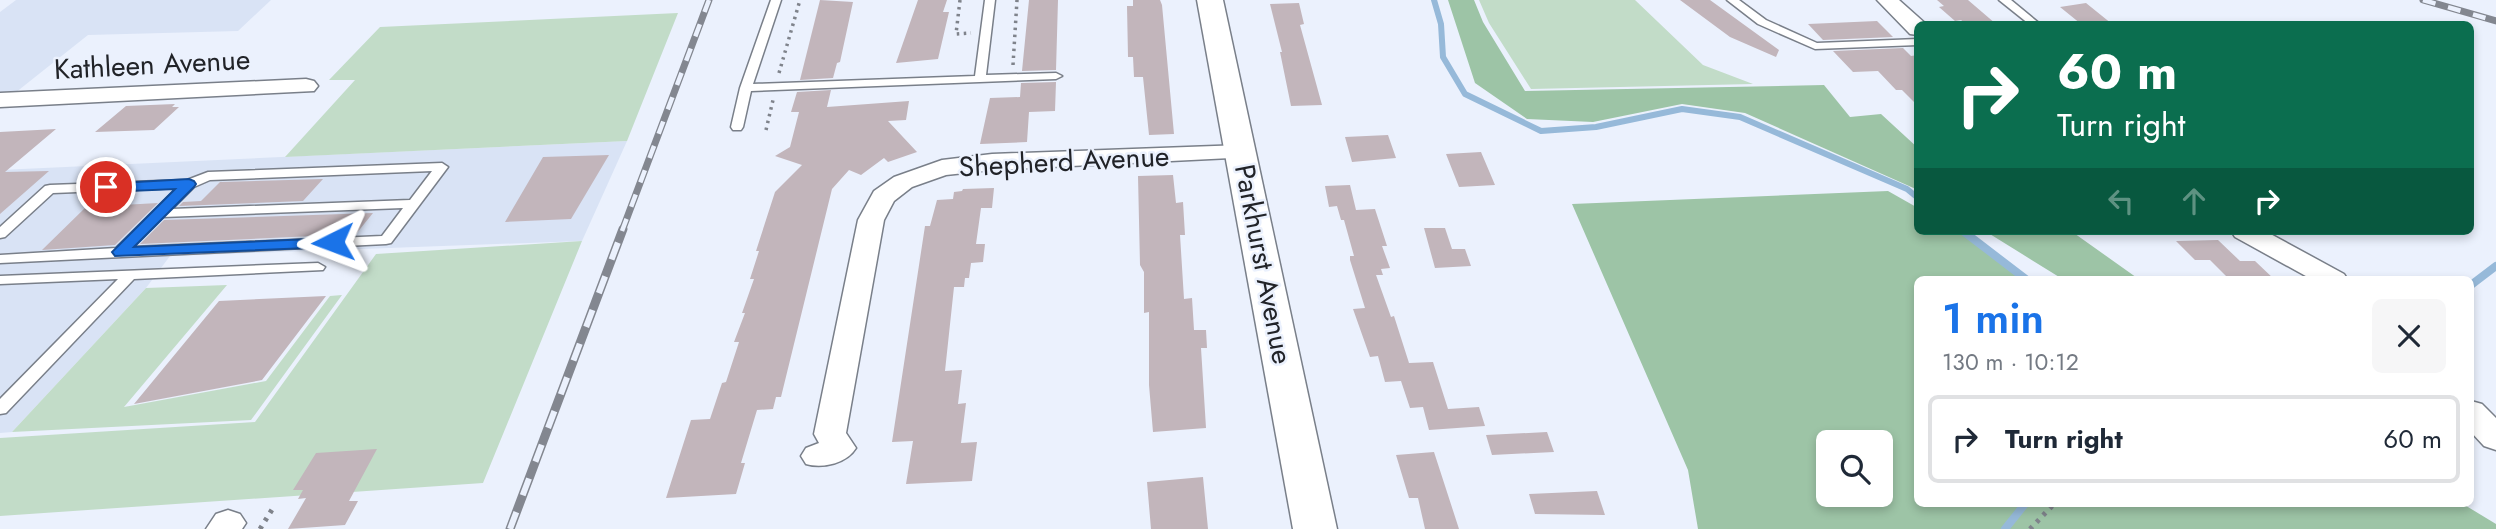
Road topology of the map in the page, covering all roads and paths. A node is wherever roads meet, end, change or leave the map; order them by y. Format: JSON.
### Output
{"nodes":[{"id":1,"x":776,"y":0,"type":"edge"},
{"id":2,"x":800,"y":0,"type":"edge"},
{"id":3,"x":960,"y":0,"type":"edge"},
{"id":4,"x":990,"y":0,"type":"edge"},
{"id":5,"x":1017,"y":0,"type":"edge"},
{"id":6,"x":1210,"y":0,"type":"edge"},
{"id":7,"x":1732,"y":0,"type":"edge"},
{"id":8,"x":1887,"y":0,"type":"edge"},
{"id":9,"x":2004,"y":0,"type":"edge"},
{"id":10,"x":2031,"y":21,"type":"edge"},
{"id":11,"x":1914,"y":25,"type":"edge"},
{"id":12,"x":1914,"y":42,"type":"edge"},
{"id":13,"x":972,"y":43,"type":"dead end"},
{"id":14,"x":1056,"y":76,"type":"dead end"},
{"id":15,"x":1012,"y":78,"type":"junction"},
{"id":16,"x":980,"y":79,"type":"junction"},
{"id":17,"x":306,"y":86,"type":"dead end"},
{"id":18,"x":776,"y":87,"type":"junction"},
{"id":19,"x":746,"y":88,"type":"junction"},
{"id":20,"x":0,"y":100,"type":"edge"},
{"id":21,"x":737,"y":127,"type":"dead end"},
{"id":22,"x":766,"y":130,"type":"dead end"},
{"id":23,"x":1242,"y":152,"type":"junction"},
{"id":24,"x":189,"y":184,"type":"junction"},
{"id":25,"x":413,"y":204,"type":"junction"},
{"id":26,"x":160,"y":213,"type":"junction"},
{"id":27,"x":0,"y":234,"type":"edge"},
{"id":28,"x":2252,"y":235,"type":"edge"},
{"id":29,"x":120,"y":252,"type":"junction"},
{"id":30,"x":0,"y":259,"type":"edge"},
{"id":31,"x":317,"y":267,"type":"dead end"},
{"id":32,"x":130,"y":275,"type":"junction"},
{"id":33,"x":2327,"y":276,"type":"edge"},
{"id":34,"x":0,"y":280,"type":"edge"},
{"id":35,"x":0,"y":409,"type":"edge"},
{"id":36,"x":2474,"y":415,"type":"edge"},
{"id":37,"x":2496,"y":438,"type":"edge"},
{"id":38,"x":817,"y":456,"type":"dead end"},
{"id":39,"x":2051,"y":507,"type":"edge"},
{"id":40,"x":273,"y":509,"type":"dead end"},
{"id":41,"x":237,"y":527,"type":"edge"},
{"id":42,"x":1315,"y":529,"type":"edge"},
{"id":43,"x":2030,"y":529,"type":"edge"}],
"edges":[{"from":1,"to":19,"type":"lane"},
{"from":2,"to":18,"type":"path"},
{"from":3,"to":13,"type":"path"},
{"from":4,"to":16,"type":"lane"},
{"from":5,"to":15,"type":"path"},
{"from":6,"to":23,"type":"street","name":"Parkhurst Avenue"},
{"from":7,"to":12,"type":"lane"},
{"from":8,"to":11,"type":"street"},
{"from":9,"to":10,"type":"lane"},
{"from":14,"to":15,"type":"lane"},
{"from":15,"to":16,"type":"lane"},
{"from":16,"to":18,"type":"lane"},
{"from":17,"to":20,"type":"street","name":"Kathleen Avenue"},
{"from":18,"to":19,"type":"lane"},
{"from":18,"to":22,"type":"path"},
{"from":19,"to":21,"type":"lane"},
{"from":23,"to":38,"type":"street","name":"Shepherd Avenue"},
{"from":23,"to":42,"type":"street","name":"Parkhurst Avenue"},
{"from":24,"to":25,"type":"lane"},
{"from":24,"to":26,"type":"lane"},
{"from":24,"to":27,"type":"lane"},
{"from":25,"to":26,"type":"lane"},
{"from":25,"to":29,"type":"lane"},
{"from":26,"to":29,"type":"lane"},
{"from":28,"to":33,"type":"street"},
{"from":29,"to":30,"type":"lane"},
{"from":31,"to":32,"type":"lane"},
{"from":32,"to":34,"type":"lane"},
{"from":32,"to":35,"type":"lane"},
{"from":36,"to":37,"type":"street"},
{"from":39,"to":43,"type":"path"},
{"from":40,"to":41,"type":"path"}]}
